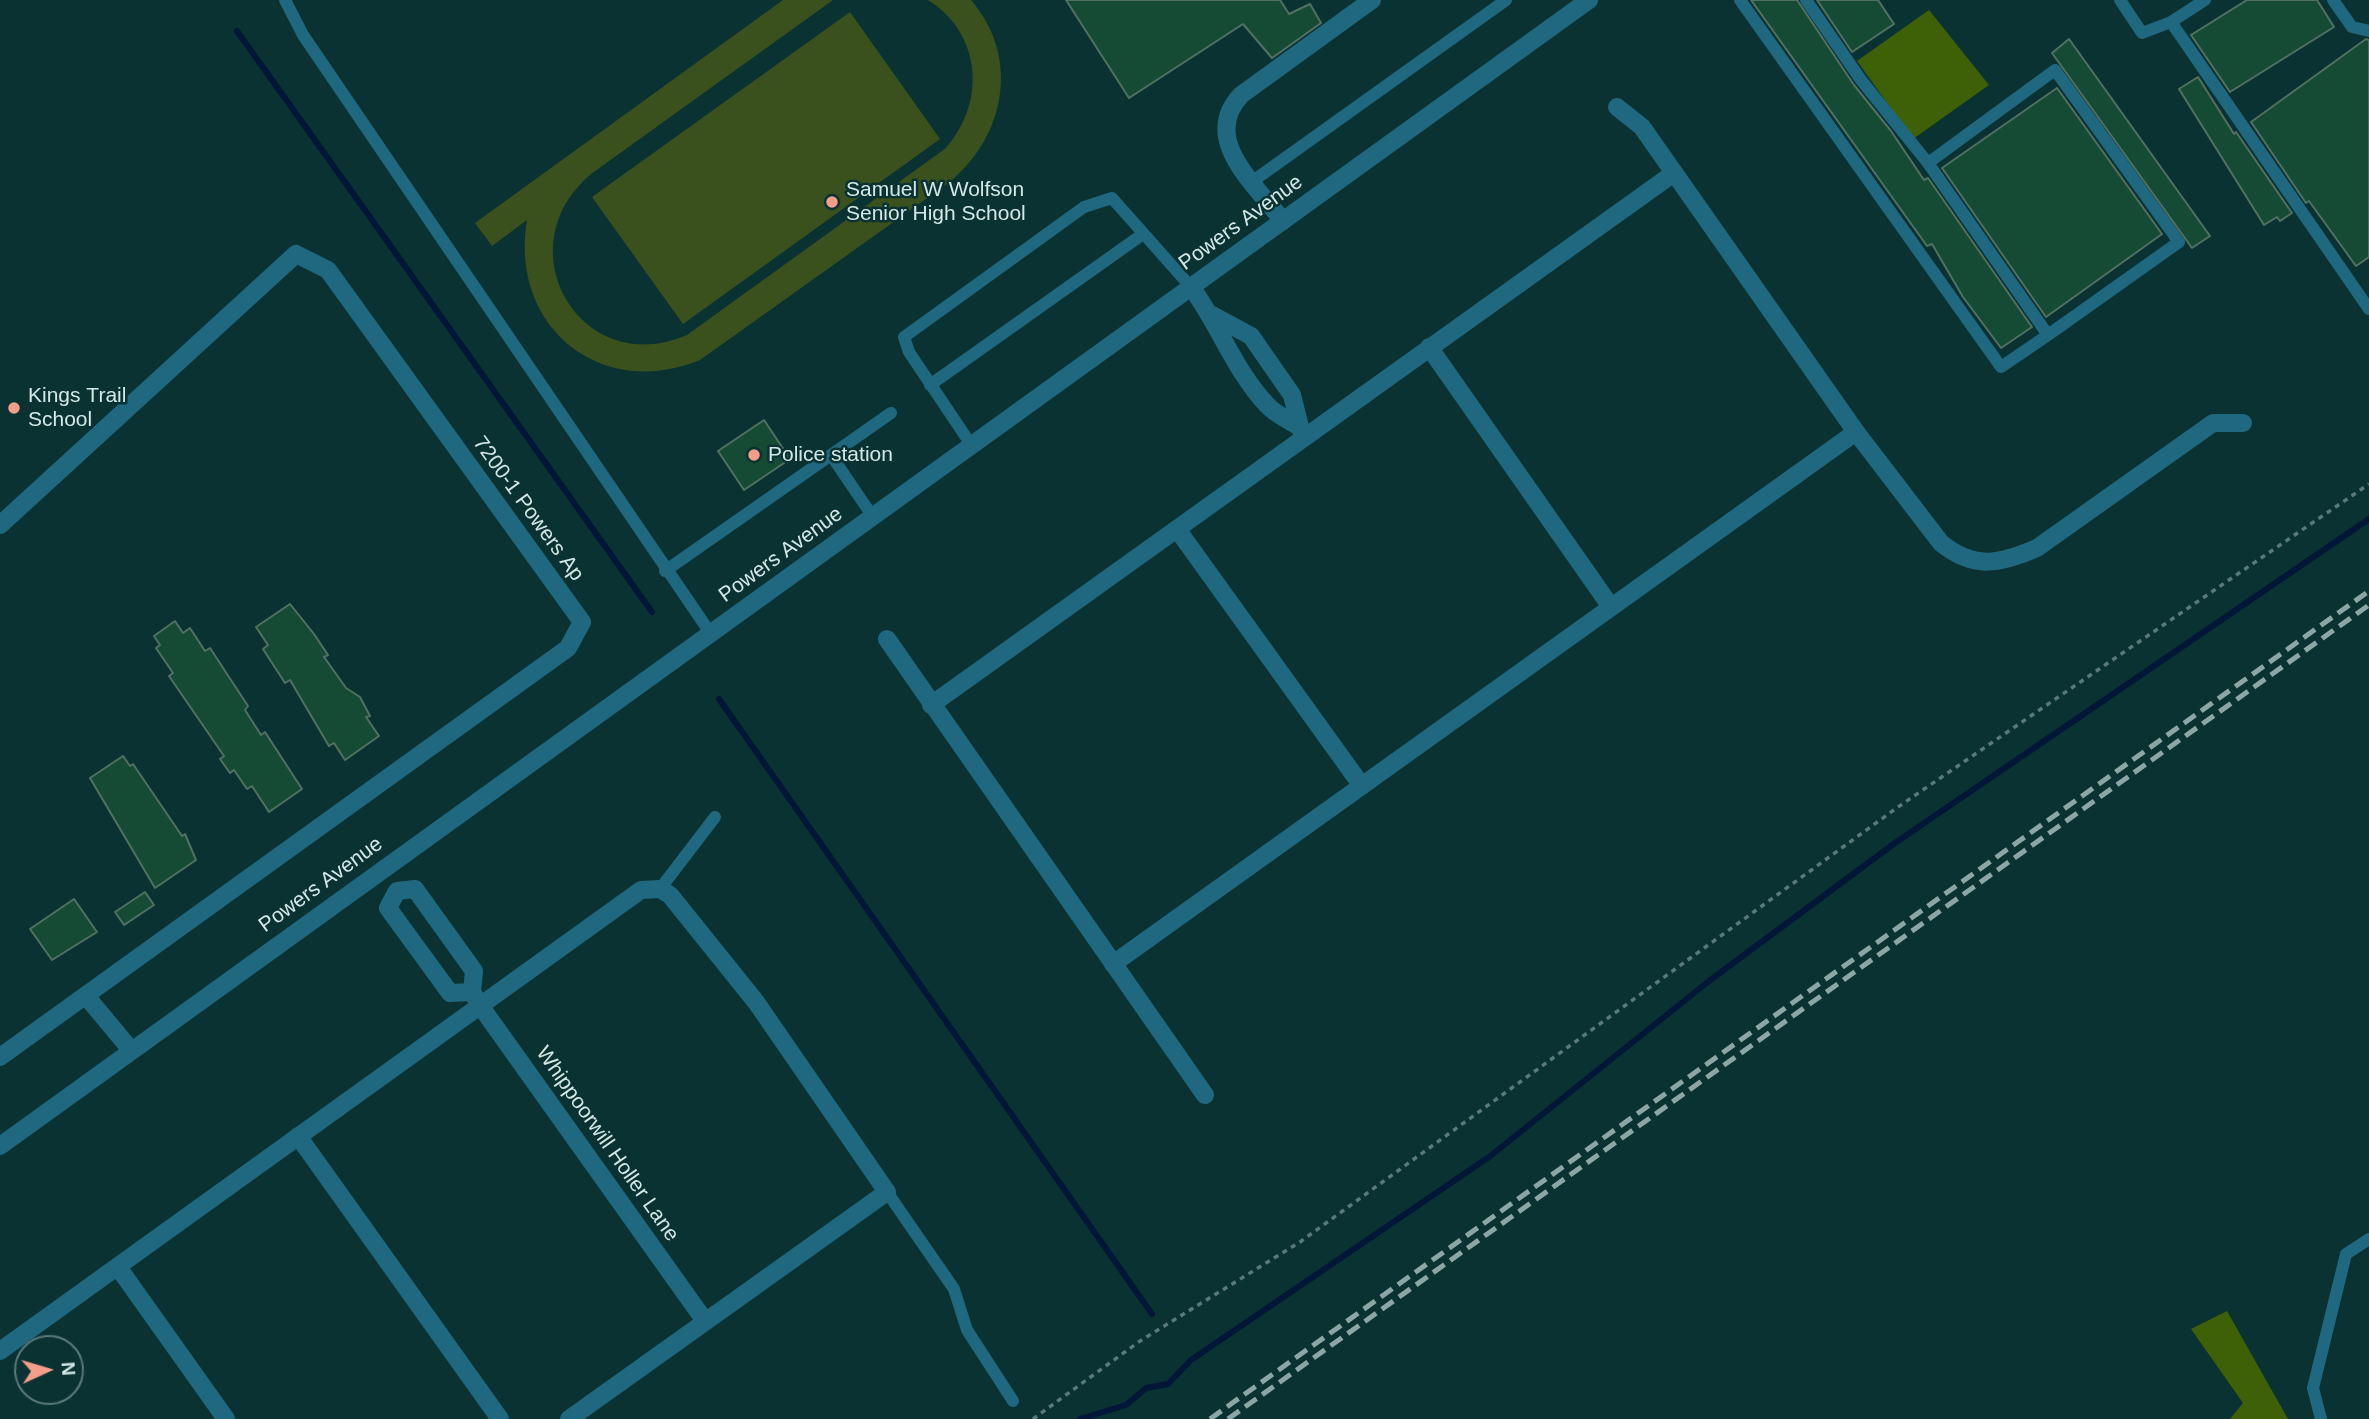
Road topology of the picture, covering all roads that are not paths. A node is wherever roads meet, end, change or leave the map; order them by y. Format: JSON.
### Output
{"nodes":[{"id":1,"x":285,"y":0,"type":"edge"},
{"id":2,"x":1372,"y":0,"type":"edge"},
{"id":3,"x":1506,"y":0,"type":"edge"},
{"id":4,"x":1589,"y":0,"type":"edge"},
{"id":5,"x":1740,"y":0,"type":"edge"},
{"id":6,"x":1806,"y":0,"type":"edge"},
{"id":7,"x":2120,"y":0,"type":"edge"},
{"id":8,"x":2205,"y":0,"type":"edge"},
{"id":9,"x":2333,"y":0,"type":"edge"},
{"id":10,"x":2171,"y":22,"type":"junction"},
{"id":11,"x":2369,"y":31,"type":"edge"},
{"id":12,"x":1617,"y":107,"type":"dead end"},
{"id":13,"x":1928,"y":163,"type":"junction"},
{"id":14,"x":1674,"y":173,"type":"junction"},
{"id":15,"x":1252,"y":181,"type":"junction"},
{"id":16,"x":1283,"y":221,"type":"junction"},
{"id":17,"x":1143,"y":234,"type":"junction"},
{"id":18,"x":1191,"y":287,"type":"junction"},
{"id":19,"x":2369,"y":309,"type":"edge"},
{"id":20,"x":1212,"y":315,"type":"junction"},
{"id":21,"x":2048,"y":335,"type":"junction"},
{"id":22,"x":1429,"y":347,"type":"junction"},
{"id":23,"x":930,"y":386,"type":"junction"},
{"id":24,"x":891,"y":413,"type":"dead end"},
{"id":25,"x":2243,"y":423,"type":"dead end"},
{"id":26,"x":1302,"y":431,"type":"junction"},
{"id":27,"x":1856,"y":432,"type":"junction"},
{"id":28,"x":972,"y":446,"type":"junction"},
{"id":29,"x":831,"y":455,"type":"junction"},
{"id":30,"x":873,"y":517,"type":"junction"},
{"id":31,"x":0,"y":525,"type":"edge"},
{"id":32,"x":1177,"y":529,"type":"junction"},
{"id":33,"x":665,"y":571,"type":"junction"},
{"id":34,"x":1611,"y":607,"type":"junction"},
{"id":35,"x":711,"y":634,"type":"junction"},
{"id":36,"x":887,"y":639,"type":"dead end"},
{"id":37,"x":931,"y":705,"type":"junction"},
{"id":38,"x":1362,"y":786,"type":"junction"},
{"id":39,"x":715,"y":817,"type":"dead end"},
{"id":40,"x":382,"y":870,"type":"junction"},
{"id":41,"x":660,"y":889,"type":"junction"},
{"id":42,"x":397,"y":891,"type":"junction"},
{"id":43,"x":1113,"y":964,"type":"junction"},
{"id":44,"x":86,"y":996,"type":"junction"},
{"id":45,"x":476,"y":998,"type":"junction"},
{"id":46,"x":131,"y":1050,"type":"junction"},
{"id":47,"x":0,"y":1057,"type":"edge"},
{"id":48,"x":1205,"y":1095,"type":"dead end"},
{"id":49,"x":298,"y":1136,"type":"junction"},
{"id":50,"x":0,"y":1146,"type":"edge"},
{"id":51,"x":887,"y":1192,"type":"junction"},
{"id":52,"x":2369,"y":1239,"type":"edge"},
{"id":53,"x":118,"y":1267,"type":"junction"},
{"id":54,"x":705,"y":1321,"type":"junction"},
{"id":55,"x":0,"y":1351,"type":"edge"},
{"id":56,"x":1013,"y":1401,"type":"dead end"},
{"id":57,"x":226,"y":1419,"type":"edge"},
{"id":58,"x":500,"y":1419,"type":"edge"},
{"id":59,"x":569,"y":1419,"type":"edge"},
{"id":60,"x":2321,"y":1419,"type":"edge"}],
"edges":[{"from":1,"to":33,"type":"lane"},
{"from":2,"to":15,"type":"street"},
{"from":3,"to":15,"type":"lane"},
{"from":4,"to":16,"type":"street","name":"Powers Avenue"},
{"from":5,"to":21,"type":"lane"},
{"from":6,"to":13,"type":"lane"},
{"from":7,"to":10,"type":"lane"},
{"from":8,"to":10,"type":"lane"},
{"from":9,"to":11,"type":"lane"},
{"from":10,"to":19,"type":"lane"},
{"from":12,"to":14,"type":"street"},
{"from":13,"to":21,"type":"lane"},
{"from":13,"to":21,"type":"lane"},
{"from":14,"to":22,"type":"street"},
{"from":14,"to":27,"type":"street"},
{"from":15,"to":16,"type":"street"},
{"from":16,"to":18,"type":"street","name":"Powers Avenue"},
{"from":17,"to":18,"type":"lane"},
{"from":17,"to":23,"type":"lane"},
{"from":17,"to":23,"type":"lane"},
{"from":18,"to":20,"type":"street"},
{"from":18,"to":28,"type":"street","name":"Powers Avenue"},
{"from":20,"to":26,"type":"street"},
{"from":20,"to":26,"type":"street"},
{"from":22,"to":26,"type":"street"},
{"from":22,"to":34,"type":"street"},
{"from":23,"to":28,"type":"lane"},
{"from":24,"to":29,"type":"lane"},
{"from":25,"to":27,"type":"street"},
{"from":26,"to":32,"type":"street"},
{"from":27,"to":34,"type":"street"},
{"from":28,"to":30,"type":"street","name":"Powers Avenue"},
{"from":29,"to":30,"type":"lane"},
{"from":29,"to":33,"type":"lane"},
{"from":30,"to":35,"type":"street","name":"Powers Avenue"},
{"from":31,"to":44,"type":"street","name":"7200-1 Powers Ap"},
{"from":32,"to":37,"type":"street"},
{"from":32,"to":38,"type":"street"},
{"from":33,"to":35,"type":"lane"},
{"from":34,"to":38,"type":"street"},
{"from":35,"to":40,"type":"street","name":"Powers Avenue"},
{"from":36,"to":37,"type":"street"},
{"from":37,"to":43,"type":"street"},
{"from":38,"to":43,"type":"street"},
{"from":39,"to":41,"type":"lane"},
{"from":40,"to":42,"type":"street"},
{"from":40,"to":46,"type":"street","name":"Powers Avenue"},
{"from":41,"to":45,"type":"street"},
{"from":41,"to":51,"type":"street"},
{"from":42,"to":45,"type":"street","name":"Whippoorwill Holler Lane"},
{"from":42,"to":45,"type":"street"},
{"from":43,"to":48,"type":"street"},
{"from":44,"to":46,"type":"street"},
{"from":44,"to":47,"type":"street","name":"7200-1 Powers Ap"},
{"from":45,"to":49,"type":"street"},
{"from":45,"to":54,"type":"street","name":"Whippoorwill Holler Lane"},
{"from":46,"to":50,"type":"street","name":"Powers Avenue"},
{"from":49,"to":53,"type":"street"},
{"from":49,"to":58,"type":"street"},
{"from":51,"to":54,"type":"street"},
{"from":51,"to":56,"type":"lane"},
{"from":52,"to":60,"type":"lane"},
{"from":53,"to":55,"type":"street"},
{"from":53,"to":57,"type":"street"},
{"from":54,"to":59,"type":"street"}]}
